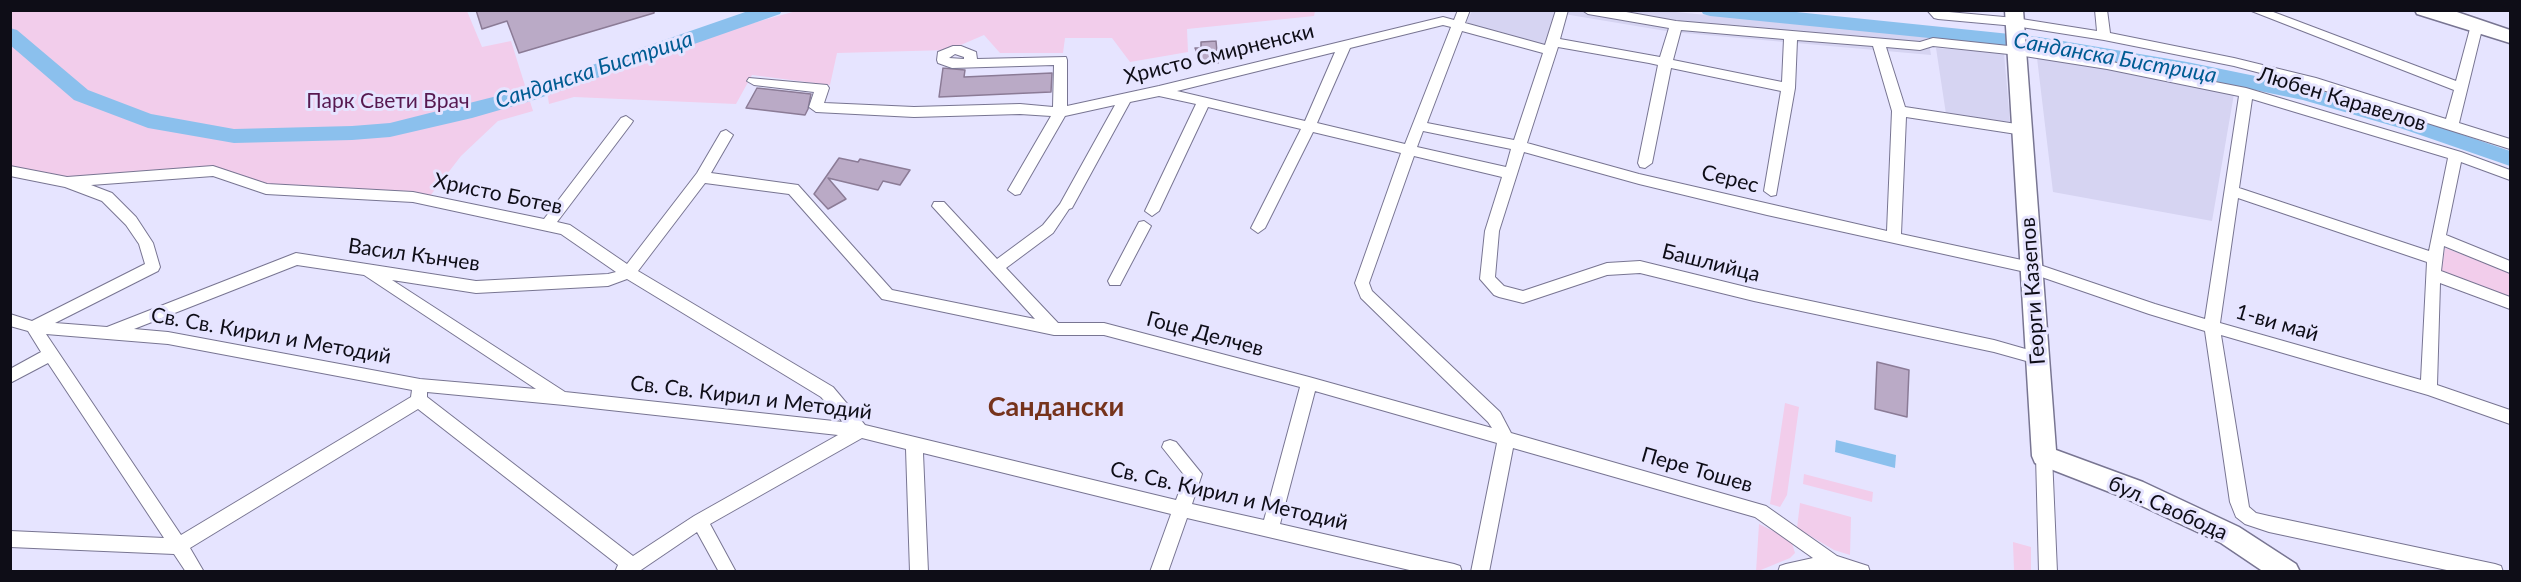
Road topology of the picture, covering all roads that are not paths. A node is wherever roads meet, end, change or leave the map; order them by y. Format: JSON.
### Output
{"nodes":[{"id":1,"x":1464,"y":10,"type":"edge"},
{"id":2,"x":1563,"y":10,"type":"edge"},
{"id":3,"x":1587,"y":10,"type":"edge"},
{"id":4,"x":1934,"y":10,"type":"edge"},
{"id":5,"x":2101,"y":10,"type":"edge"},
{"id":6,"x":2254,"y":10,"type":"edge"},
{"id":7,"x":2424,"y":10,"type":"edge"},
{"id":8,"x":2015,"y":20,"type":"edge"},
{"id":9,"x":1676,"y":25,"type":"junction"},
{"id":10,"x":2477,"y":25,"type":"junction"},
{"id":11,"x":1456,"y":26,"type":"junction"},
{"id":12,"x":1791,"y":35,"type":"junction"},
{"id":13,"x":2104,"y":36,"type":"junction"},
{"id":14,"x":2511,"y":37,"type":"edge"},
{"id":15,"x":1878,"y":43,"type":"junction"},
{"id":16,"x":1345,"y":44,"type":"junction"},
{"id":17,"x":1551,"y":47,"type":"junction"},
{"id":18,"x":2018,"y":51,"type":"junction"},
{"id":19,"x":970,"y":63,"type":"dead end"},
{"id":20,"x":1665,"y":63,"type":"junction"},
{"id":21,"x":754,"y":81,"type":"dead end"},
{"id":22,"x":1788,"y":88,"type":"junction"},
{"id":23,"x":2461,"y":88,"type":"junction"},
{"id":24,"x":1159,"y":91,"type":"junction"},
{"id":25,"x":2247,"y":93,"type":"junction"},
{"id":26,"x":1125,"y":99,"type":"junction"},
{"id":27,"x":1204,"y":100,"type":"junction"},
{"id":28,"x":1899,"y":111,"type":"junction"},
{"id":29,"x":1060,"y":112,"type":"junction"},
{"id":30,"x":626,"y":122,"type":"dead end"},
{"id":31,"x":2452,"y":124,"type":"junction"},
{"id":32,"x":1309,"y":126,"type":"junction"},
{"id":33,"x":1420,"y":126,"type":"junction"},
{"id":34,"x":2023,"y":130,"type":"junction"},
{"id":35,"x":726,"y":135,"type":"dead end"},
{"id":36,"x":2511,"y":144,"type":"edge"},
{"id":37,"x":1520,"y":146,"type":"junction"},
{"id":38,"x":1409,"y":150,"type":"junction"},
{"id":39,"x":2456,"y":155,"type":"junction"},
{"id":40,"x":1645,"y":163,"type":"dead end"},
{"id":41,"x":10,"y":171,"type":"edge"},
{"id":42,"x":1512,"y":174,"type":"junction"},
{"id":43,"x":2511,"y":175,"type":"edge"},
{"id":44,"x":702,"y":177,"type":"junction"},
{"id":45,"x":67,"y":182,"type":"junction"},
{"id":46,"x":1015,"y":190,"type":"dead end"},
{"id":47,"x":1771,"y":191,"type":"dead end"},
{"id":48,"x":2233,"y":191,"type":"junction"},
{"id":49,"x":939,"y":206,"type":"dead end"},
{"id":50,"x":1152,"y":211,"type":"dead end"},
{"id":51,"x":547,"y":225,"type":"junction"},
{"id":52,"x":1144,"y":226,"type":"dead end"},
{"id":53,"x":1258,"y":228,"type":"dead end"},
{"id":54,"x":1894,"y":238,"type":"junction"},
{"id":55,"x":2438,"y":238,"type":"junction"},
{"id":56,"x":2435,"y":266,"type":"junction"},
{"id":57,"x":2511,"y":267,"type":"edge"},
{"id":58,"x":996,"y":268,"type":"junction"},
{"id":59,"x":2031,"y":268,"type":"junction"},
{"id":60,"x":364,"y":270,"type":"junction"},
{"id":61,"x":629,"y":273,"type":"junction"},
{"id":62,"x":1115,"y":281,"type":"dead end"},
{"id":63,"x":2511,"y":303,"type":"edge"},
{"id":64,"x":10,"y":320,"type":"edge"},
{"id":65,"x":2212,"y":326,"type":"junction"},
{"id":66,"x":33,"y":327,"type":"junction"},
{"id":67,"x":1054,"y":329,"type":"junction"},
{"id":68,"x":110,"y":333,"type":"junction"},
{"id":69,"x":51,"y":354,"type":"junction"},
{"id":70,"x":2037,"y":358,"type":"junction"},
{"id":71,"x":10,"y":376,"type":"edge"},
{"id":72,"x":1309,"y":383,"type":"junction"},
{"id":73,"x":2429,"y":389,"type":"junction"},
{"id":74,"x":420,"y":393,"type":"junction"},
{"id":75,"x":564,"y":398,"type":"junction"},
{"id":76,"x":2511,"y":417,"type":"edge"},
{"id":77,"x":860,"y":431,"type":"junction"},
{"id":78,"x":1506,"y":440,"type":"junction"},
{"id":79,"x":914,"y":444,"type":"junction"},
{"id":80,"x":1170,"y":447,"type":"dead end"},
{"id":81,"x":2044,"y":456,"type":"junction"},
{"id":82,"x":1182,"y":509,"type":"junction"},
{"id":83,"x":700,"y":521,"type":"junction"},
{"id":84,"x":1270,"y":529,"type":"junction"},
{"id":85,"x":10,"y":539,"type":"edge"},
{"id":86,"x":178,"y":546,"type":"junction"},
{"id":87,"x":1836,"y":567,"type":"edge"},
{"id":88,"x":627,"y":568,"type":"edge"},
{"id":89,"x":196,"y":572,"type":"edge"},
{"id":90,"x":728,"y":572,"type":"edge"},
{"id":91,"x":919,"y":572,"type":"edge"},
{"id":92,"x":1159,"y":572,"type":"edge"},
{"id":93,"x":1454,"y":572,"type":"edge"},
{"id":94,"x":1480,"y":572,"type":"edge"},
{"id":95,"x":1786,"y":572,"type":"edge"},
{"id":96,"x":1862,"y":572,"type":"edge"},
{"id":97,"x":2048,"y":572,"type":"edge"},
{"id":98,"x":2288,"y":572,"type":"edge"},
{"id":99,"x":2495,"y":572,"type":"edge"}],
"edges":[{"from":1,"to":11,"type":"street"},
{"from":2,"to":17,"type":"street"},
{"from":3,"to":9,"type":"street","name":"Любен Каравелов"},
{"from":4,"to":8,"type":"street"},
{"from":5,"to":13,"type":"street"},
{"from":6,"to":23,"type":"street"},
{"from":7,"to":10,"type":"street"},
{"from":8,"to":13,"type":"street"},
{"from":8,"to":18,"type":"street","name":"Георги Казепов"},
{"from":9,"to":12,"type":"street","name":"Любен Каравелов"},
{"from":9,"to":20,"type":"street"},
{"from":10,"to":14,"type":"street"},
{"from":10,"to":23,"type":"street"},
{"from":11,"to":16,"type":"street","name":"Христо Смирненски"},
{"from":11,"to":17,"type":"street","name":"Христо Смирненски"},
{"from":11,"to":33,"type":"street"},
{"from":12,"to":15,"type":"street","name":"Любен Каравелов"},
{"from":12,"to":22,"type":"street"},
{"from":13,"to":31,"type":"street"},
{"from":15,"to":18,"type":"street","name":"Любен Каравелов"},
{"from":15,"to":28,"type":"street"},
{"from":16,"to":24,"type":"street","name":"Христо Смирненски"},
{"from":16,"to":32,"type":"street"},
{"from":17,"to":20,"type":"street","name":"Христо Смирненски"},
{"from":17,"to":37,"type":"street"},
{"from":18,"to":25,"type":"street","name":"Любен Каравелов"},
{"from":18,"to":34,"type":"street","name":"Георги Казепов"},
{"from":19,"to":29,"type":"street"},
{"from":20,"to":22,"type":"street","name":"Христо Смирненски"},
{"from":20,"to":40,"type":"street"},
{"from":21,"to":29,"type":"street","name":"Христо Смирненски"},
{"from":22,"to":47,"type":"street"},
{"from":23,"to":31,"type":"street"},
{"from":24,"to":26,"type":"street","name":"Христо Смирненски"},
{"from":24,"to":27,"type":"street"},
{"from":25,"to":39,"type":"street","name":"Любен Каравелов"},
{"from":25,"to":48,"type":"street"},
{"from":26,"to":29,"type":"street","name":"Христо Смирненски"},
{"from":26,"to":58,"type":"street"},
{"from":27,"to":32,"type":"street"},
{"from":27,"to":50,"type":"street"},
{"from":28,"to":34,"type":"street"},
{"from":28,"to":54,"type":"street"},
{"from":29,"to":46,"type":"street"},
{"from":30,"to":51,"type":"street"},
{"from":31,"to":36,"type":"street"},
{"from":32,"to":38,"type":"street"},
{"from":32,"to":53,"type":"street"},
{"from":33,"to":37,"type":"street","name":"Серес"},
{"from":33,"to":38,"type":"street"},
{"from":34,"to":59,"type":"street","name":"Георги Казепов"},
{"from":35,"to":44,"type":"street"},
{"from":37,"to":42,"type":"street"},
{"from":37,"to":54,"type":"street","name":"Серес"},
{"from":38,"to":42,"type":"street"},
{"from":38,"to":78,"type":"street"},
{"from":39,"to":43,"type":"street","name":"Любен Каравелов"},
{"from":39,"to":55,"type":"street"},
{"from":41,"to":45,"type":"street"},
{"from":42,"to":70,"type":"street","name":"Башлийца"},
{"from":44,"to":61,"type":"street"},
{"from":44,"to":67,"type":"street","name":"Гоце Делчев"},
{"from":45,"to":51,"type":"street","name":"Христо Ботев"},
{"from":45,"to":66,"type":"street"},
{"from":48,"to":56,"type":"street"},
{"from":48,"to":65,"type":"street"},
{"from":49,"to":58,"type":"street"},
{"from":51,"to":61,"type":"street","name":"Христо Ботев"},
{"from":52,"to":62,"type":"street"},
{"from":54,"to":59,"type":"street","name":"Серес"},
{"from":55,"to":56,"type":"street"},
{"from":55,"to":57,"type":"street"},
{"from":56,"to":63,"type":"street"},
{"from":56,"to":73,"type":"street"},
{"from":58,"to":67,"type":"street"},
{"from":59,"to":65,"type":"street","name":"1-ви май"},
{"from":59,"to":70,"type":"street","name":"Георги Казепов"},
{"from":60,"to":61,"type":"street","name":"Васил Кънчев"},
{"from":60,"to":68,"type":"street","name":"Васил Кънчев"},
{"from":60,"to":75,"type":"street"},
{"from":61,"to":77,"type":"street","name":"Христо Ботев"},
{"from":64,"to":66,"type":"street","name":"Св. Св. Кирил и Методий"},
{"from":65,"to":73,"type":"street","name":"1-ви май"},
{"from":65,"to":99,"type":"street"},
{"from":66,"to":68,"type":"street","name":"Св. Св. Кирил и Методий"},
{"from":66,"to":69,"type":"street"},
{"from":67,"to":72,"type":"street","name":"Гоце Делчев"},
{"from":68,"to":74,"type":"street","name":"Св. Св. Кирил и Методий"},
{"from":69,"to":71,"type":"street"},
{"from":69,"to":86,"type":"street"},
{"from":70,"to":81,"type":"street","name":"Георги Казепов"},
{"from":72,"to":78,"type":"street","name":"Гоце Делчев"},
{"from":72,"to":84,"type":"street"},
{"from":73,"to":76,"type":"street","name":"1-ви май"},
{"from":74,"to":75,"type":"street","name":"Св. Св. Кирил и Методий"},
{"from":74,"to":86,"type":"street"},
{"from":74,"to":88,"type":"street"},
{"from":75,"to":77,"type":"street","name":"Св. Св. Кирил и Методий"},
{"from":77,"to":79,"type":"street","name":"Св. Св. Кирил и Методий"},
{"from":77,"to":83,"type":"street"},
{"from":78,"to":87,"type":"street","name":"Пере Тошев"},
{"from":78,"to":94,"type":"street"},
{"from":79,"to":82,"type":"street","name":"Св. Св. Кирил и Методий"},
{"from":79,"to":91,"type":"street"},
{"from":80,"to":82,"type":"street"},
{"from":81,"to":97,"type":"street","name":"Георги Казепов"},
{"from":81,"to":98,"type":"street","name":"бул. Свобода"},
{"from":82,"to":84,"type":"street","name":"Св. Св. Кирил и Методий"},
{"from":82,"to":92,"type":"street"},
{"from":83,"to":88,"type":"street"},
{"from":83,"to":90,"type":"street"},
{"from":84,"to":93,"type":"street","name":"Св. Св. Кирил и Методий"},
{"from":85,"to":86,"type":"street"},
{"from":86,"to":89,"type":"street"},
{"from":87,"to":95,"type":"street"},
{"from":87,"to":96,"type":"street","name":"Пере Тошев"}]}
